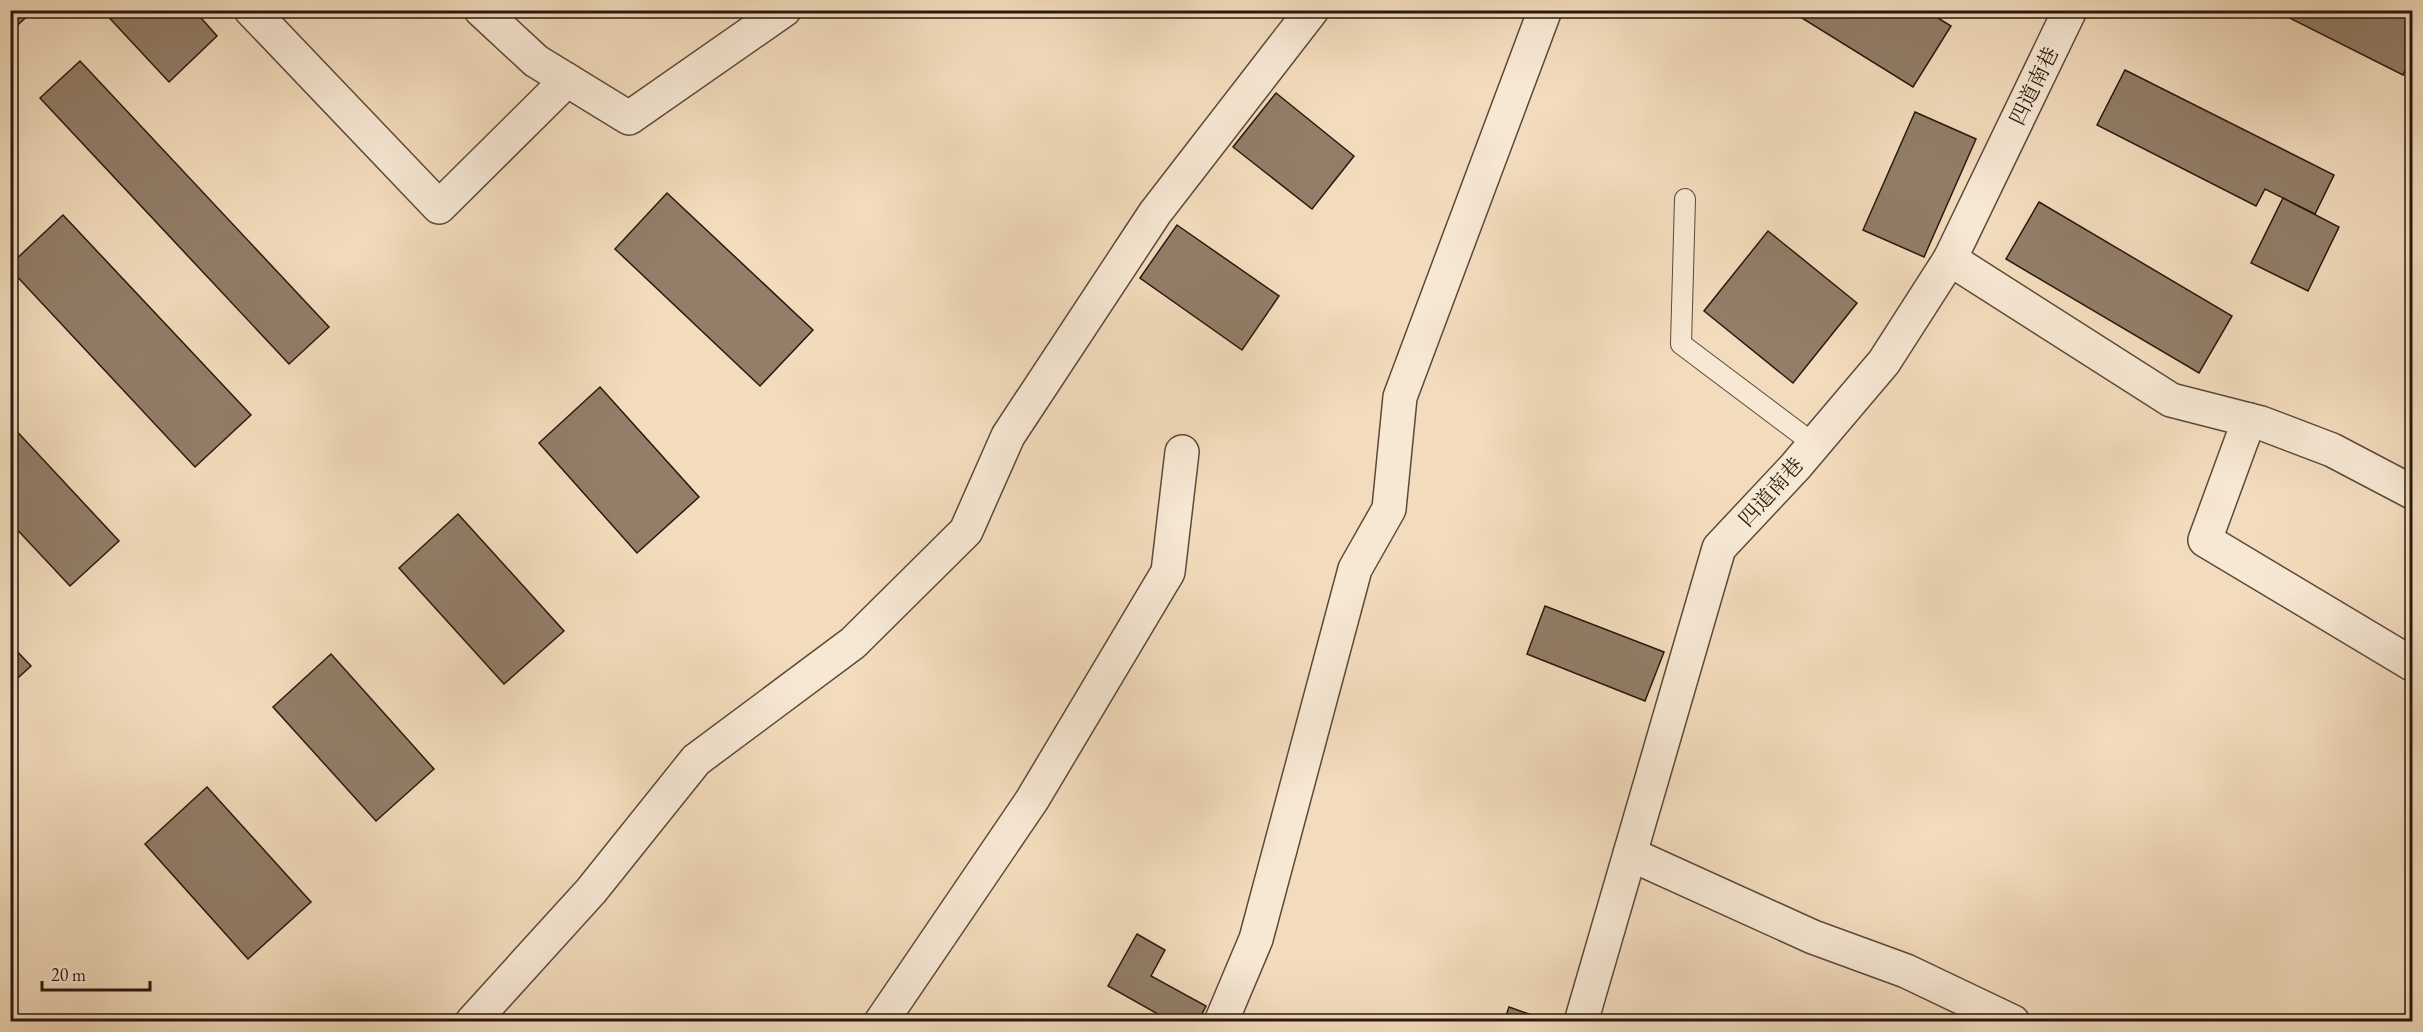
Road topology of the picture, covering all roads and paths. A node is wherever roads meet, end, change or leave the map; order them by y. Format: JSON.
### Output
{"nodes":[{"id":1,"x":251,"y":10,"type":"edge"},
{"id":2,"x":481,"y":10,"type":"edge"},
{"id":3,"x":784,"y":10,"type":"edge"},
{"id":4,"x":1312,"y":10,"type":"edge"},
{"id":5,"x":1545,"y":10,"type":"edge"},
{"id":6,"x":2070,"y":10,"type":"edge"},
{"id":7,"x":567,"y":80,"type":"junction"},
{"id":8,"x":1685,"y":199,"type":"dead end"},
{"id":9,"x":1950,"y":259,"type":"junction"},
{"id":10,"x":2249,"y":420,"type":"junction"},
{"id":11,"x":1814,"y":444,"type":"junction"},
{"id":12,"x":1182,"y":452,"type":"dead end"},
{"id":13,"x":2412,"y":492,"type":"edge"},
{"id":14,"x":2412,"y":664,"type":"edge"},
{"id":15,"x":1629,"y":854,"type":"junction"},
{"id":16,"x":472,"y":1022,"type":"edge"},
{"id":17,"x":881,"y":1022,"type":"edge"},
{"id":18,"x":1221,"y":1022,"type":"edge"},
{"id":19,"x":1581,"y":1022,"type":"edge"},
{"id":20,"x":2013,"y":1022,"type":"edge"}],
"edges":[{"from":1,"to":7,"type":"street"},
{"from":2,"to":7,"type":"street"},
{"from":3,"to":7,"type":"street"},
{"from":4,"to":16,"type":"street"},
{"from":5,"to":18,"type":"street"},
{"from":6,"to":9,"type":"street","name":"四道南巷"},
{"from":8,"to":11,"type":"lane"},
{"from":9,"to":10,"type":"street"},
{"from":9,"to":11,"type":"street","name":"四道南巷"},
{"from":10,"to":13,"type":"street"},
{"from":10,"to":14,"type":"street"},
{"from":11,"to":15,"type":"street","name":"四道南巷"},
{"from":12,"to":17,"type":"street"},
{"from":15,"to":19,"type":"street","name":"四道南巷"},
{"from":15,"to":20,"type":"street"}]}
